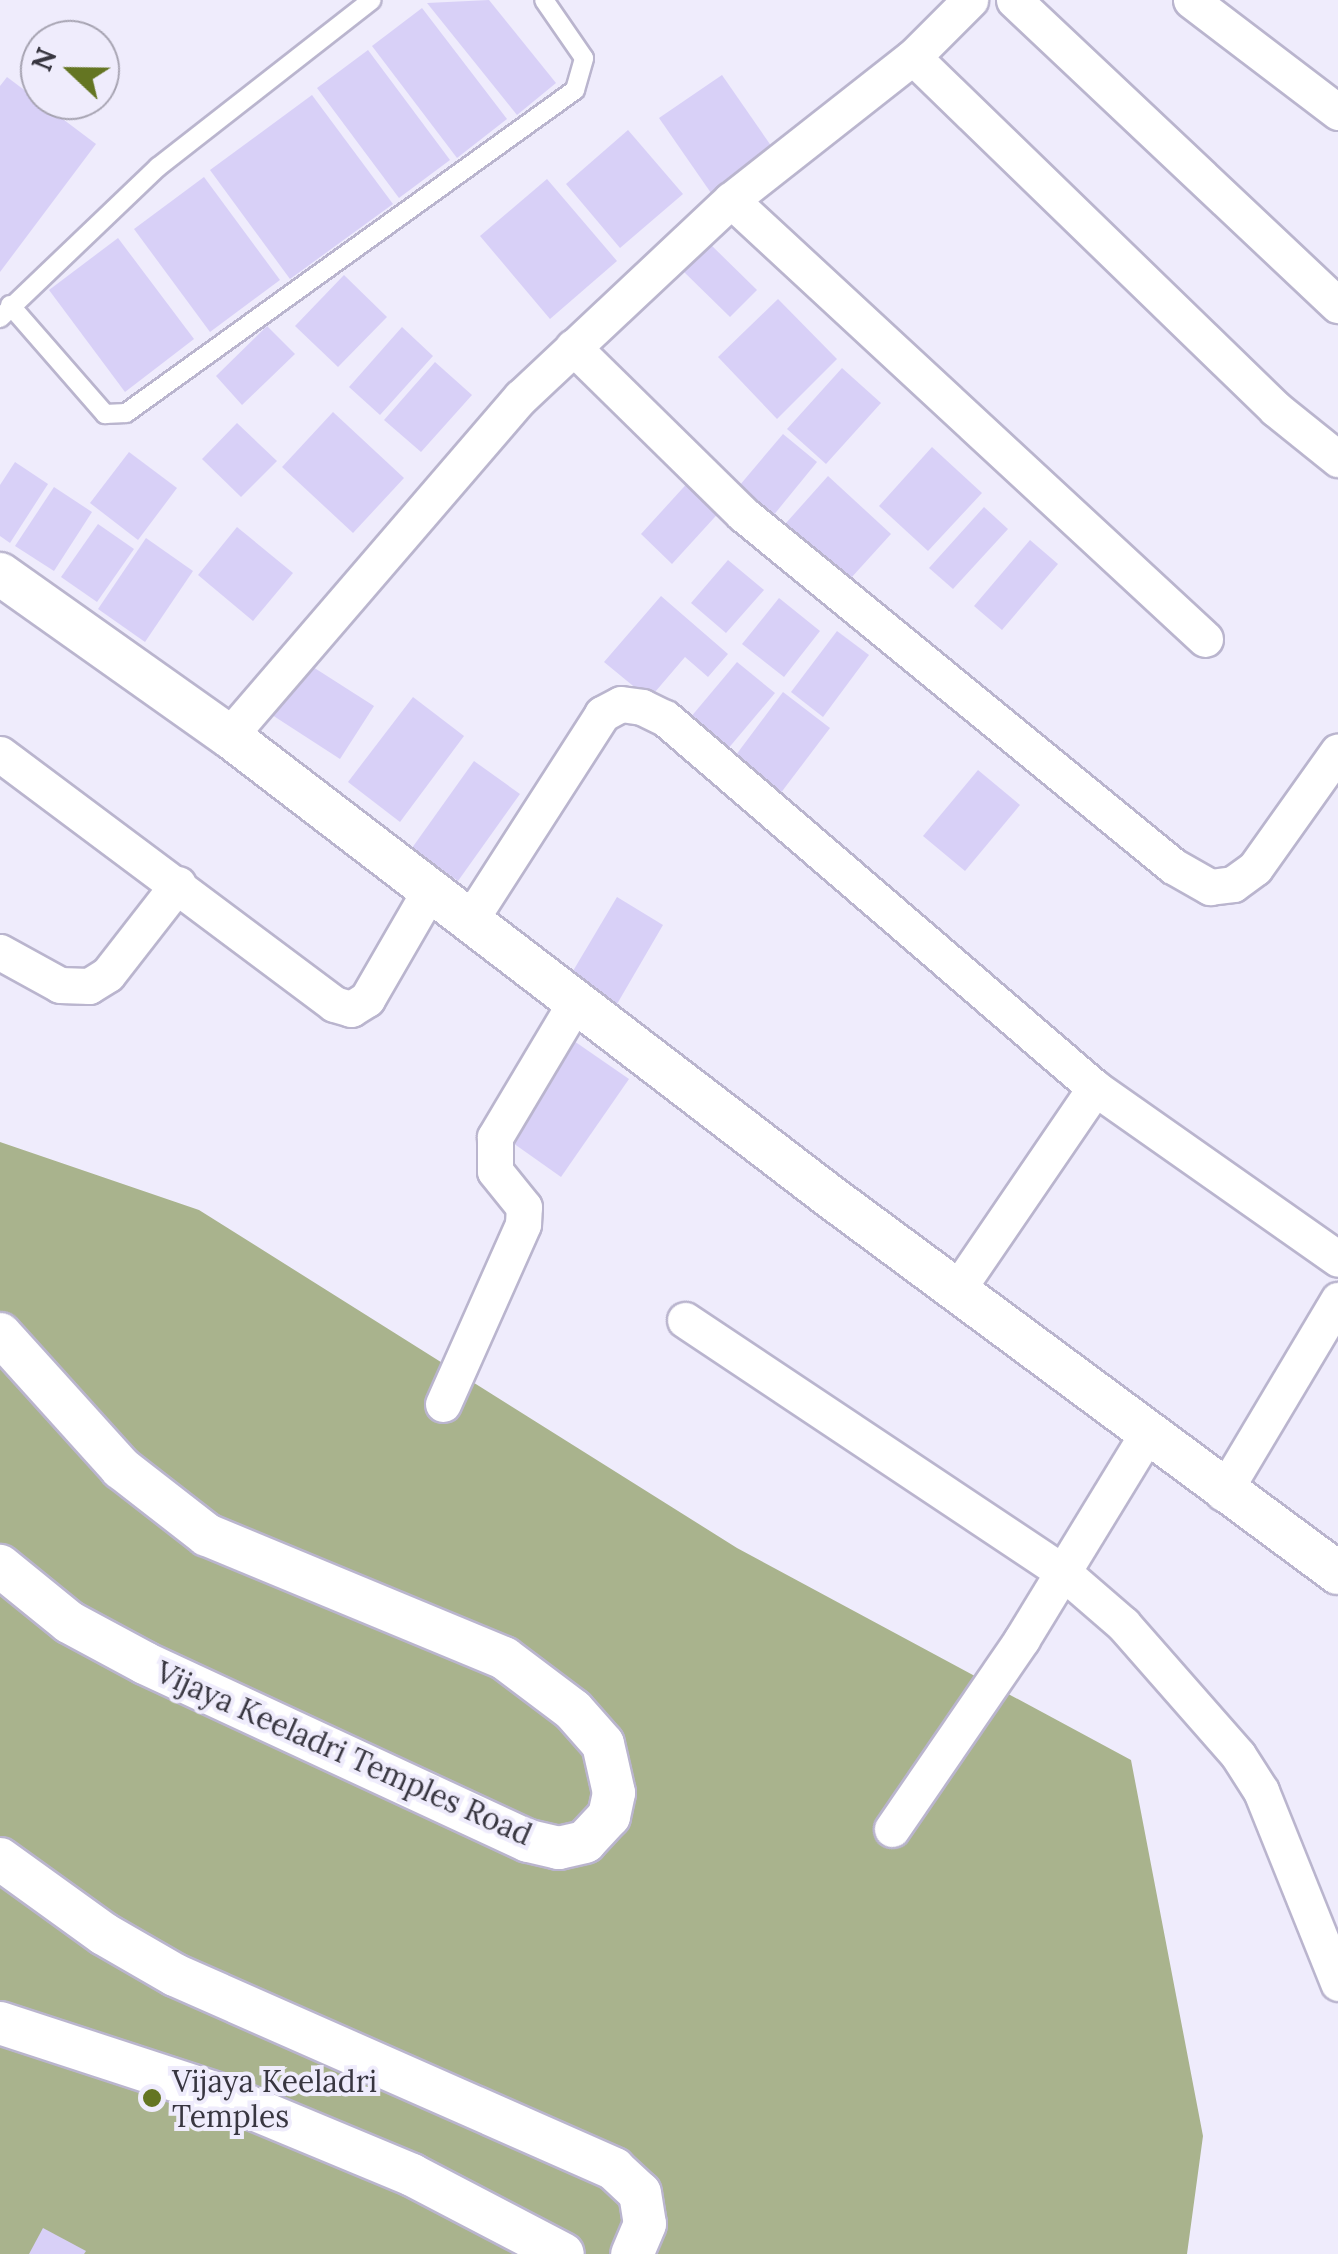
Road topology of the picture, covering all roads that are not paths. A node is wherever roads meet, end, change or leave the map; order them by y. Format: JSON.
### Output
{"nodes":[{"id":1,"x":372,"y":0,"type":"edge"},
{"id":2,"x":544,"y":0,"type":"edge"},
{"id":3,"x":970,"y":0,"type":"edge"},
{"id":4,"x":1014,"y":0,"type":"edge"},
{"id":5,"x":1191,"y":0,"type":"edge"},
{"id":6,"x":913,"y":57,"type":"junction"},
{"id":7,"x":1338,"y":112,"type":"edge"},
{"id":8,"x":730,"y":200,"type":"junction"},
{"id":9,"x":1338,"y":305,"type":"edge"},
{"id":10,"x":5,"y":312,"type":"edge"},
{"id":11,"x":573,"y":347,"type":"junction"},
{"id":12,"x":1338,"y":459,"type":"edge"},
{"id":13,"x":0,"y":574,"type":"edge"},
{"id":14,"x":1205,"y":639,"type":"dead end"},
{"id":15,"x":229,"y":736,"type":"junction"},
{"id":16,"x":1338,"y":752,"type":"edge"},
{"id":17,"x":0,"y":754,"type":"edge"},
{"id":18,"x":178,"y":884,"type":"junction"},
{"id":19,"x":430,"y":890,"type":"junction"},
{"id":20,"x":470,"y":920,"type":"junction"},
{"id":21,"x":0,"y":952,"type":"edge"},
{"id":22,"x":576,"y":1001,"type":"junction"},
{"id":23,"x":1095,"y":1088,"type":"junction"},
{"id":24,"x":1338,"y":1260,"type":"edge"},
{"id":25,"x":956,"y":1290,"type":"junction"},
{"id":26,"x":1338,"y":1300,"type":"edge"},
{"id":27,"x":685,"y":1320,"type":"dead end"},
{"id":28,"x":0,"y":1334,"type":"edge"},
{"id":29,"x":443,"y":1404,"type":"dead end"},
{"id":30,"x":1147,"y":1434,"type":"junction"},
{"id":31,"x":1223,"y":1493,"type":"junction"},
{"id":32,"x":0,"y":1566,"type":"edge"},
{"id":33,"x":1064,"y":1573,"type":"junction"},
{"id":34,"x":1338,"y":1573,"type":"edge"},
{"id":35,"x":892,"y":1829,"type":"dead end"},
{"id":36,"x":0,"y":1860,"type":"edge"},
{"id":37,"x":1338,"y":1983,"type":"edge"},
{"id":38,"x":0,"y":2024,"type":"edge"},
{"id":39,"x":562,"y":2254,"type":"edge"},
{"id":40,"x":632,"y":2254,"type":"edge"}],
"edges":[{"from":1,"to":10,"type":"lane"},
{"from":2,"to":10,"type":"lane"},
{"from":3,"to":6,"type":"street"},
{"from":4,"to":9,"type":"street"},
{"from":5,"to":7,"type":"street"},
{"from":6,"to":8,"type":"street"},
{"from":6,"to":12,"type":"street"},
{"from":8,"to":11,"type":"street"},
{"from":8,"to":14,"type":"street"},
{"from":11,"to":15,"type":"street"},
{"from":11,"to":16,"type":"street"},
{"from":13,"to":15,"type":"street"},
{"from":15,"to":19,"type":"street"},
{"from":17,"to":18,"type":"street"},
{"from":18,"to":19,"type":"street"},
{"from":18,"to":21,"type":"street"},
{"from":19,"to":20,"type":"street"},
{"from":20,"to":22,"type":"street"},
{"from":20,"to":23,"type":"street"},
{"from":22,"to":25,"type":"street"},
{"from":22,"to":29,"type":"street"},
{"from":23,"to":24,"type":"street"},
{"from":23,"to":25,"type":"street"},
{"from":25,"to":30,"type":"street"},
{"from":26,"to":31,"type":"street"},
{"from":27,"to":33,"type":"street"},
{"from":28,"to":32,"type":"street","name":"Vijaya Keeladri Temples Road"},
{"from":30,"to":31,"type":"street"},
{"from":30,"to":33,"type":"street"},
{"from":31,"to":34,"type":"street"},
{"from":33,"to":35,"type":"street"},
{"from":33,"to":37,"type":"street"},
{"from":36,"to":40,"type":"street"},
{"from":38,"to":39,"type":"street"}]}
